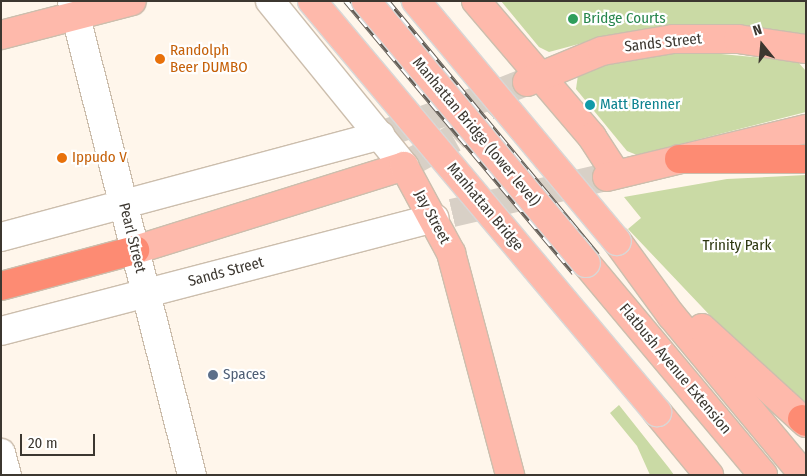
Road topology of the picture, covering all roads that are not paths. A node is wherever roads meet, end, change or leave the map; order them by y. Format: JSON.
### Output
{"nodes":[{"id":1,"x":132,"y":1,"type":"edge"},
{"id":2,"x":270,"y":1,"type":"edge"},
{"id":3,"x":312,"y":1,"type":"edge"},
{"id":4,"x":366,"y":1,"type":"edge"},
{"id":5,"x":416,"y":1,"type":"edge"},
{"id":6,"x":476,"y":1,"type":"edge"},
{"id":7,"x":74,"y":9,"type":"edge"},
{"id":8,"x":1,"y":35,"type":"edge"},
{"id":9,"x":806,"y":49,"type":"edge"},
{"id":10,"x":534,"y":79,"type":"junction"},
{"id":11,"x":806,"y":129,"type":"edge"},
{"id":12,"x":381,"y":135,"type":"junction"},
{"id":13,"x":806,"y":158,"type":"edge"},
{"id":14,"x":679,"y":159,"type":"junction"},
{"id":15,"x":404,"y":166,"type":"junction"},
{"id":16,"x":123,"y":204,"type":"junction"},
{"id":17,"x":444,"y":216,"type":"junction"},
{"id":18,"x":1,"y":236,"type":"edge"},
{"id":19,"x":135,"y":250,"type":"junction"},
{"id":20,"x":586,"y":263,"type":"joint"},
{"id":21,"x":1,"y":286,"type":"edge"},
{"id":22,"x":146,"y":293,"type":"junction"},
{"id":23,"x":1,"y":331,"type":"edge"},
{"id":24,"x":720,"y":360,"type":"junction"},
{"id":25,"x":657,"y":412,"type":"junction"},
{"id":26,"x":805,"y":421,"type":"edge"},
{"id":27,"x":1,"y":453,"type":"edge"},
{"id":28,"x":7,"y":475,"type":"edge"},
{"id":29,"x":192,"y":475,"type":"edge"},
{"id":30,"x":510,"y":475,"type":"edge"},
{"id":31,"x":690,"y":475,"type":"edge"},
{"id":32,"x":710,"y":475,"type":"edge"},
{"id":33,"x":763,"y":475,"type":"edge"},
{"id":34,"x":804,"y":475,"type":"edge"}],
"edges":[{"from":1,"to":7,"type":"main road"},
{"from":2,"to":12,"type":"street","name":"Jay Street"},
{"from":3,"to":25,"type":"main road","name":"Manhattan Bridge","bridge":true},
{"from":4,"to":20,"type":"main road","name":"Manhattan Bridge (lower level)","bridge":true},
{"from":5,"to":24,"type":"main road","bridge":true},
{"from":6,"to":10,"type":"main road"},
{"from":7,"to":8,"type":"main road"},
{"from":7,"to":16,"type":"street","name":"Pearl Street"},
{"from":9,"to":10,"type":"main road","name":"Sands Street"},
{"from":10,"to":14,"type":"main road"},
{"from":11,"to":14,"type":"main road"},
{"from":12,"to":15,"type":"street","name":"Jay Street"},
{"from":12,"to":16,"type":"street"},
{"from":13,"to":14,"type":"highway"},
{"from":15,"to":17,"type":"main road","name":"Jay Street"},
{"from":15,"to":19,"type":"main road"},
{"from":16,"to":18,"type":"street"},
{"from":16,"to":19,"type":"street","name":"Pearl Street"},
{"from":17,"to":22,"type":"street","name":"Sands Street"},
{"from":17,"to":30,"type":"main road","name":"Jay Street"},
{"from":19,"to":21,"type":"highway"},
{"from":19,"to":22,"type":"street","name":"Pearl Street"},
{"from":20,"to":33,"type":"main road","name":"Flatbush Avenue Extension"},
{"from":22,"to":23,"type":"street","name":"Sands Street"},
{"from":22,"to":29,"type":"street","name":"Pearl Street"},
{"from":24,"to":26,"type":"main road"},
{"from":24,"to":34,"type":"main road","name":"Flatbush Avenue Extension"},
{"from":25,"to":31,"type":"main road"},
{"from":25,"to":32,"type":"main road"},
{"from":27,"to":28,"type":"street"}]}
